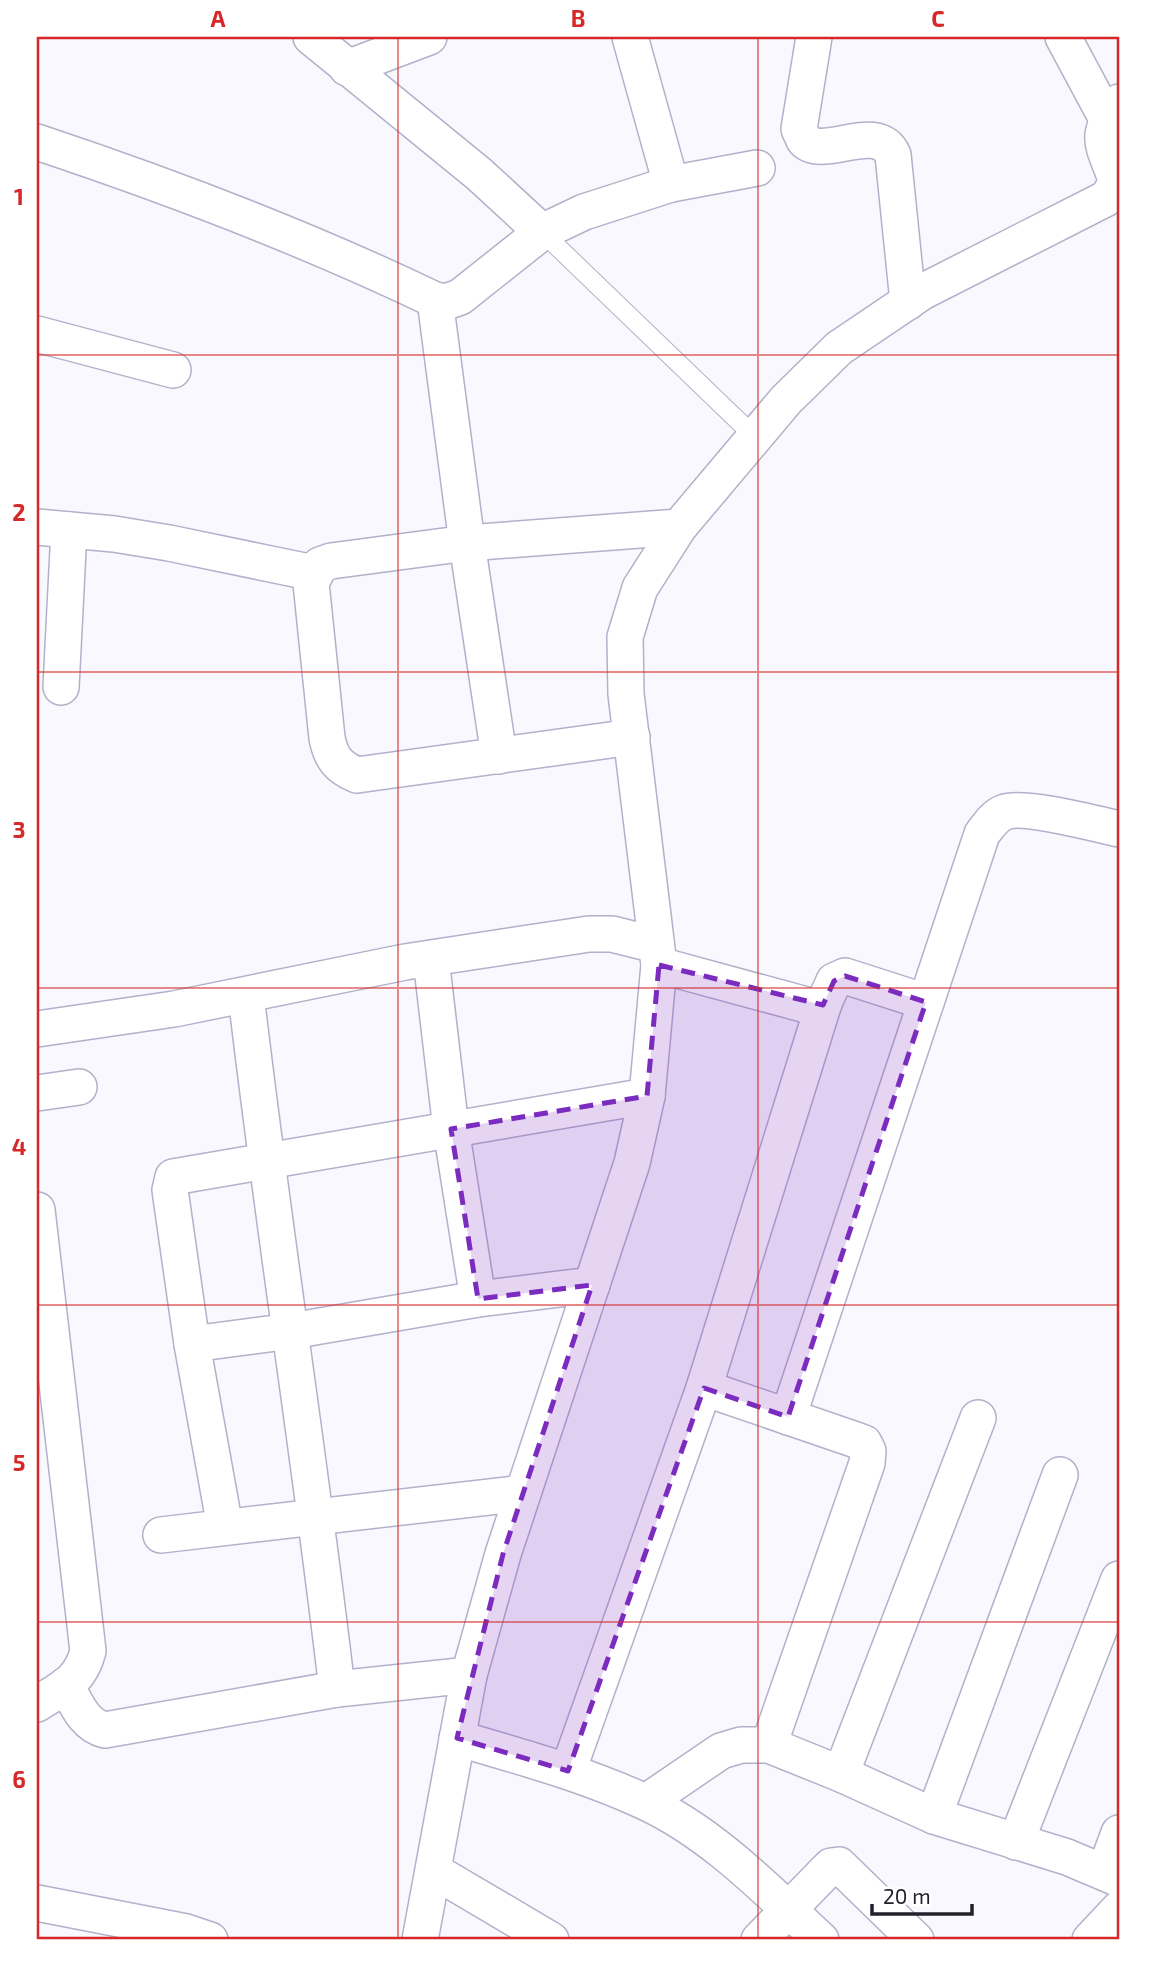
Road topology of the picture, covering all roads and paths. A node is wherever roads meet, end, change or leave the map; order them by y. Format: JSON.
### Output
{"nodes":[{"id":1,"x":311,"y":37,"type":"edge"},
{"id":2,"x":429,"y":37,"type":"edge"},
{"id":3,"x":630,"y":37,"type":"edge"},
{"id":4,"x":814,"y":37,"type":"edge"},
{"id":5,"x":1063,"y":37,"type":"edge"},
{"id":6,"x":347,"y":68,"type":"junction"},
{"id":7,"x":1113,"y":111,"type":"edge"},
{"id":8,"x":37,"y":142,"type":"edge"},
{"id":9,"x":757,"y":168,"type":"dead end"},
{"id":10,"x":671,"y":184,"type":"junction"},
{"id":11,"x":542,"y":232,"type":"junction"},
{"id":12,"x":435,"y":300,"type":"junction"},
{"id":13,"x":908,"y":302,"type":"junction"},
{"id":14,"x":37,"y":334,"type":"edge"},
{"id":15,"x":173,"y":370,"type":"dead end"},
{"id":16,"x":755,"y":437,"type":"junction"},
{"id":17,"x":679,"y":527,"type":"junction"},
{"id":18,"x":53,"y":529,"type":"edge"},
{"id":19,"x":467,"y":543,"type":"junction"},
{"id":20,"x":314,"y":573,"type":"junction"},
{"id":21,"x":61,"y":687,"type":"dead end"},
{"id":22,"x":632,"y":737,"type":"junction"},
{"id":23,"x":499,"y":756,"type":"junction"},
{"id":24,"x":1119,"y":829,"type":"edge"},
{"id":25,"x":658,"y":955,"type":"junction"},
{"id":26,"x":431,"y":959,"type":"junction"},
{"id":27,"x":246,"y":995,"type":"junction"},
{"id":28,"x":926,"y":1002,"type":"junction"},
{"id":29,"x":824,"y":1003,"type":"junction"},
{"id":30,"x":37,"y":1029,"type":"edge"},
{"id":31,"x":79,"y":1087,"type":"dead end"},
{"id":32,"x":37,"y":1093,"type":"edge"},
{"id":33,"x":648,"y":1096,"type":"junction"},
{"id":34,"x":452,"y":1129,"type":"junction"},
{"id":35,"x":266,"y":1163,"type":"junction"},
{"id":36,"x":37,"y":1210,"type":"edge"},
{"id":37,"x":592,"y":1285,"type":"junction"},
{"id":38,"x":478,"y":1298,"type":"junction"},
{"id":39,"x":290,"y":1331,"type":"junction"},
{"id":40,"x":192,"y":1344,"type":"junction"},
{"id":41,"x":704,"y":1388,"type":"junction"},
{"id":42,"x":788,"y":1417,"type":"junction"},
{"id":43,"x":978,"y":1418,"type":"dead end"},
{"id":44,"x":1060,"y":1475,"type":"dead end"},
{"id":45,"x":523,"y":1493,"type":"junction"},
{"id":46,"x":317,"y":1515,"type":"junction"},
{"id":47,"x":225,"y":1527,"type":"junction"},
{"id":48,"x":161,"y":1535,"type":"dead end"},
{"id":49,"x":1119,"y":1578,"type":"edge"},
{"id":50,"x":469,"y":1675,"type":"junction"},
{"id":51,"x":66,"y":1685,"type":"junction"},
{"id":52,"x":337,"y":1689,"type":"junction"},
{"id":53,"x":37,"y":1704,"type":"edge"},
{"id":54,"x":457,"y":1738,"type":"junction"},
{"id":55,"x":769,"y":1745,"type":"junction"},
{"id":56,"x":568,"y":1771,"type":"junction"},
{"id":57,"x":841,"y":1774,"type":"junction"},
{"id":58,"x":646,"y":1802,"type":"junction"},
{"id":59,"x":934,"y":1816,"type":"junction"},
{"id":60,"x":1119,"y":1833,"type":"edge"},
{"id":61,"x":1017,"y":1842,"type":"junction"},
{"id":62,"x":434,"y":1871,"type":"junction"},
{"id":63,"x":1112,"y":1875,"type":"edge"},
{"id":64,"x":37,"y":1902,"type":"edge"},
{"id":65,"x":1119,"y":1909,"type":"edge"},
{"id":66,"x":789,"y":1910,"type":"junction"},
{"id":67,"x":210,"y":1940,"type":"edge"},
{"id":68,"x":420,"y":1940,"type":"edge"},
{"id":69,"x":551,"y":1940,"type":"edge"},
{"id":70,"x":760,"y":1940,"type":"edge"},
{"id":71,"x":821,"y":1940,"type":"edge"},
{"id":72,"x":916,"y":1940,"type":"edge"},
{"id":73,"x":1090,"y":1940,"type":"edge"}],
"edges":[{"from":1,"to":6,"type":"street"},
{"from":2,"to":6,"type":"street"},
{"from":3,"to":10,"type":"street"},
{"from":4,"to":13,"type":"street"},
{"from":5,"to":7,"type":"street"},
{"from":6,"to":11,"type":"street"},
{"from":7,"to":13,"type":"street"},
{"from":8,"to":12,"type":"street"},
{"from":9,"to":10,"type":"street"},
{"from":10,"to":11,"type":"street"},
{"from":11,"to":12,"type":"street"},
{"from":11,"to":16,"type":"lane"},
{"from":12,"to":19,"type":"street"},
{"from":13,"to":16,"type":"street"},
{"from":14,"to":15,"type":"street"},
{"from":16,"to":17,"type":"street"},
{"from":17,"to":19,"type":"street"},
{"from":17,"to":22,"type":"street"},
{"from":18,"to":20,"type":"street"},
{"from":18,"to":21,"type":"street"},
{"from":19,"to":20,"type":"street"},
{"from":19,"to":23,"type":"street"},
{"from":20,"to":23,"type":"street"},
{"from":22,"to":23,"type":"street"},
{"from":22,"to":25,"type":"street"},
{"from":24,"to":28,"type":"street"},
{"from":25,"to":26,"type":"street"},
{"from":25,"to":29,"type":"street"},
{"from":25,"to":33,"type":"street"},
{"from":26,"to":27,"type":"street"},
{"from":26,"to":34,"type":"street"},
{"from":27,"to":30,"type":"street"},
{"from":27,"to":35,"type":"street"},
{"from":28,"to":29,"type":"street"},
{"from":28,"to":42,"type":"street"},
{"from":29,"to":41,"type":"street"},
{"from":31,"to":32,"type":"street"},
{"from":33,"to":34,"type":"street"},
{"from":33,"to":37,"type":"street"},
{"from":34,"to":35,"type":"street"},
{"from":34,"to":38,"type":"street"},
{"from":35,"to":39,"type":"street"},
{"from":35,"to":40,"type":"street"},
{"from":36,"to":51,"type":"street"},
{"from":37,"to":38,"type":"street"},
{"from":37,"to":45,"type":"street"},
{"from":38,"to":39,"type":"street"},
{"from":39,"to":40,"type":"street"},
{"from":39,"to":46,"type":"street"},
{"from":40,"to":47,"type":"street"},
{"from":41,"to":42,"type":"street"},
{"from":41,"to":56,"type":"street"},
{"from":42,"to":55,"type":"street"},
{"from":43,"to":57,"type":"street"},
{"from":44,"to":59,"type":"street"},
{"from":45,"to":46,"type":"street"},
{"from":45,"to":50,"type":"street"},
{"from":46,"to":47,"type":"street"},
{"from":46,"to":52,"type":"street"},
{"from":47,"to":48,"type":"street"},
{"from":49,"to":61,"type":"street"},
{"from":50,"to":52,"type":"street"},
{"from":50,"to":54,"type":"street"},
{"from":51,"to":52,"type":"street"},
{"from":51,"to":53,"type":"street"},
{"from":54,"to":56,"type":"street"},
{"from":54,"to":62,"type":"street"},
{"from":55,"to":57,"type":"street"},
{"from":55,"to":58,"type":"street"},
{"from":56,"to":58,"type":"street"},
{"from":57,"to":59,"type":"street"},
{"from":58,"to":66,"type":"street"},
{"from":59,"to":61,"type":"street"},
{"from":60,"to":63,"type":"street"},
{"from":61,"to":63,"type":"street"},
{"from":62,"to":68,"type":"street"},
{"from":62,"to":69,"type":"street"},
{"from":64,"to":67,"type":"street"},
{"from":65,"to":73,"type":"street"},
{"from":66,"to":70,"type":"street"},
{"from":66,"to":71,"type":"street"},
{"from":66,"to":72,"type":"street"}]}
